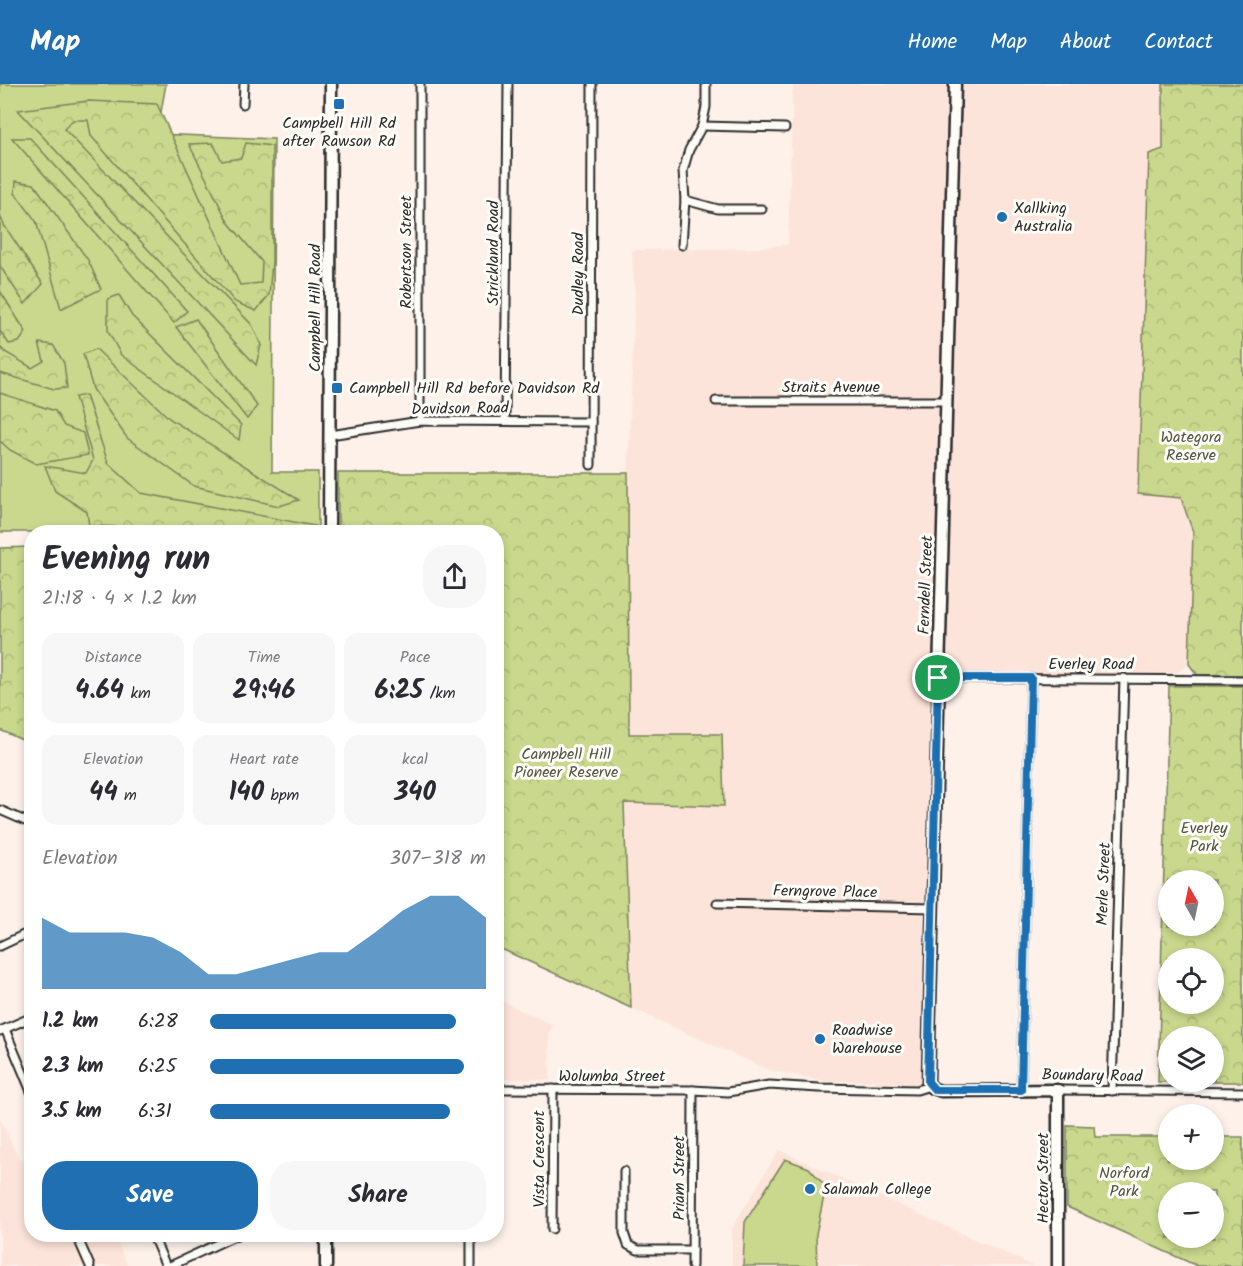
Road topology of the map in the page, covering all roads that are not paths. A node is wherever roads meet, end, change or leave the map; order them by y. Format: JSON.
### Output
{"nodes":[{"id":1,"x":244,"y":84,"type":"edge"},
{"id":2,"x":331,"y":84,"type":"edge"},
{"id":3,"x":420,"y":84,"type":"edge"},
{"id":4,"x":508,"y":84,"type":"edge"},
{"id":5,"x":592,"y":84,"type":"edge"},
{"id":6,"x":706,"y":84,"type":"edge"},
{"id":7,"x":955,"y":84,"type":"edge"},
{"id":8,"x":243,"y":104,"type":"dead end"},
{"id":9,"x":702,"y":126,"type":"junction"},
{"id":10,"x":785,"y":128,"type":"dead end"},
{"id":11,"x":684,"y":200,"type":"junction"},
{"id":12,"x":762,"y":209,"type":"dead end"},
{"id":13,"x":682,"y":245,"type":"dead end"},
{"id":14,"x":946,"y":401,"type":"junction"},
{"id":15,"x":716,"y":402,"type":"dead end"},
{"id":16,"x":420,"y":421,"type":"junction"},
{"id":17,"x":505,"y":422,"type":"junction"},
{"id":18,"x":591,"y":422,"type":"junction"},
{"id":19,"x":330,"y":435,"type":"junction"},
{"id":20,"x":591,"y":465,"type":"dead end"},
{"id":21,"x":329,"y":525,"type":"edge"},
{"id":22,"x":938,"y":678,"type":"junction"},
{"id":23,"x":1031,"y":678,"type":"junction"},
{"id":24,"x":1124,"y":678,"type":"junction"},
{"id":25,"x":1243,"y":680,"type":"edge"},
{"id":26,"x":0,"y":810,"type":"edge"},
{"id":27,"x":24,"y":820,"type":"edge"},
{"id":28,"x":717,"y":903,"type":"dead end"},
{"id":29,"x":933,"y":908,"type":"junction"},
{"id":30,"x":24,"y":935,"type":"edge"},
{"id":31,"x":0,"y":946,"type":"edge"},
{"id":32,"x":24,"y":1020,"type":"edge"},
{"id":33,"x":2,"y":1030,"type":"edge"},
{"id":34,"x":24,"y":1077,"type":"edge"},
{"id":35,"x":930,"y":1086,"type":"junction"},
{"id":36,"x":504,"y":1089,"type":"edge"},
{"id":37,"x":553,"y":1089,"type":"junction"},
{"id":38,"x":693,"y":1090,"type":"junction"},
{"id":39,"x":1021,"y":1090,"type":"junction"},
{"id":40,"x":1058,"y":1090,"type":"junction"},
{"id":41,"x":1112,"y":1091,"type":"junction"},
{"id":42,"x":728,"y":1092,"type":"joint"},
{"id":43,"x":1243,"y":1092,"type":"edge"},
{"id":44,"x":624,"y":1171,"type":"dead end"},
{"id":45,"x":552,"y":1229,"type":"dead end"},
{"id":46,"x":80,"y":1242,"type":"edge"},
{"id":47,"x":156,"y":1242,"type":"edge"},
{"id":48,"x":221,"y":1242,"type":"edge"},
{"id":49,"x":326,"y":1242,"type":"edge"},
{"id":50,"x":471,"y":1242,"type":"edge"},
{"id":51,"x":692,"y":1250,"type":"junction"},
{"id":52,"x":90,"y":1266,"type":"edge"},
{"id":53,"x":168,"y":1266,"type":"edge"},
{"id":54,"x":326,"y":1266,"type":"edge"},
{"id":55,"x":471,"y":1266,"type":"edge"},
{"id":56,"x":692,"y":1266,"type":"edge"},
{"id":57,"x":1058,"y":1266,"type":"edge"}],
"edges":[{"from":1,"to":8,"type":"street"},
{"from":2,"to":19,"type":"main road","name":"Campbell Hill Road"},
{"from":3,"to":16,"type":"street","name":"Robertson Street"},
{"from":4,"to":17,"type":"street","name":"Strickland Road"},
{"from":5,"to":18,"type":"street","name":"Dudley Road"},
{"from":6,"to":9,"type":"street"},
{"from":7,"to":14,"type":"main road","name":"Ferndell Street"},
{"from":9,"to":10,"type":"street"},
{"from":9,"to":11,"type":"street"},
{"from":11,"to":12,"type":"street"},
{"from":11,"to":13,"type":"street"},
{"from":14,"to":15,"type":"street","name":"Straits Avenue"},
{"from":14,"to":22,"type":"main road","name":"Ferndell Street"},
{"from":16,"to":17,"type":"street","name":"Davidson Road"},
{"from":16,"to":19,"type":"street","name":"Davidson Road"},
{"from":17,"to":18,"type":"street","name":"Davidson Road"},
{"from":18,"to":20,"type":"street","name":"Dudley Road"},
{"from":19,"to":21,"type":"main road","name":"Campbell Hill Road"},
{"from":22,"to":23,"type":"street","name":"Everley Road"},
{"from":22,"to":29,"type":"main road","name":"Ferndell Street"},
{"from":23,"to":24,"type":"street","name":"Everley Road"},
{"from":23,"to":39,"type":"street"},
{"from":24,"to":25,"type":"street","name":"Everley Road"},
{"from":24,"to":41,"type":"street","name":"Merle Street"},
{"from":26,"to":27,"type":"street"},
{"from":28,"to":29,"type":"street","name":"Ferngrove Place"},
{"from":29,"to":35,"type":"main road","name":"Ferndell Street"},
{"from":30,"to":31,"type":"street"},
{"from":32,"to":33,"type":"street"},
{"from":33,"to":34,"type":"street"},
{"from":35,"to":39,"type":"main road","name":"Boundary Road"},
{"from":35,"to":42,"type":"street","name":"Boundary Road"},
{"from":36,"to":37,"type":"street","name":"Wolumba Street"},
{"from":37,"to":38,"type":"street","name":"Wolumba Street"},
{"from":37,"to":45,"type":"street","name":"Vista Crescent"},
{"from":38,"to":42,"type":"street","name":"Wolumba Street"},
{"from":38,"to":51,"type":"street","name":"Priam Street"},
{"from":39,"to":40,"type":"main road","name":"Boundary Road"},
{"from":40,"to":41,"type":"street","name":"Boundary Road"},
{"from":40,"to":57,"type":"main road","name":"Hector Street"},
{"from":41,"to":43,"type":"street","name":"Boundary Road"},
{"from":44,"to":51,"type":"street"},
{"from":46,"to":52,"type":"street"},
{"from":47,"to":53,"type":"street"},
{"from":48,"to":53,"type":"street"},
{"from":49,"to":54,"type":"main road"},
{"from":50,"to":55,"type":"street"},
{"from":51,"to":56,"type":"street","name":"Priam Street"}]}
